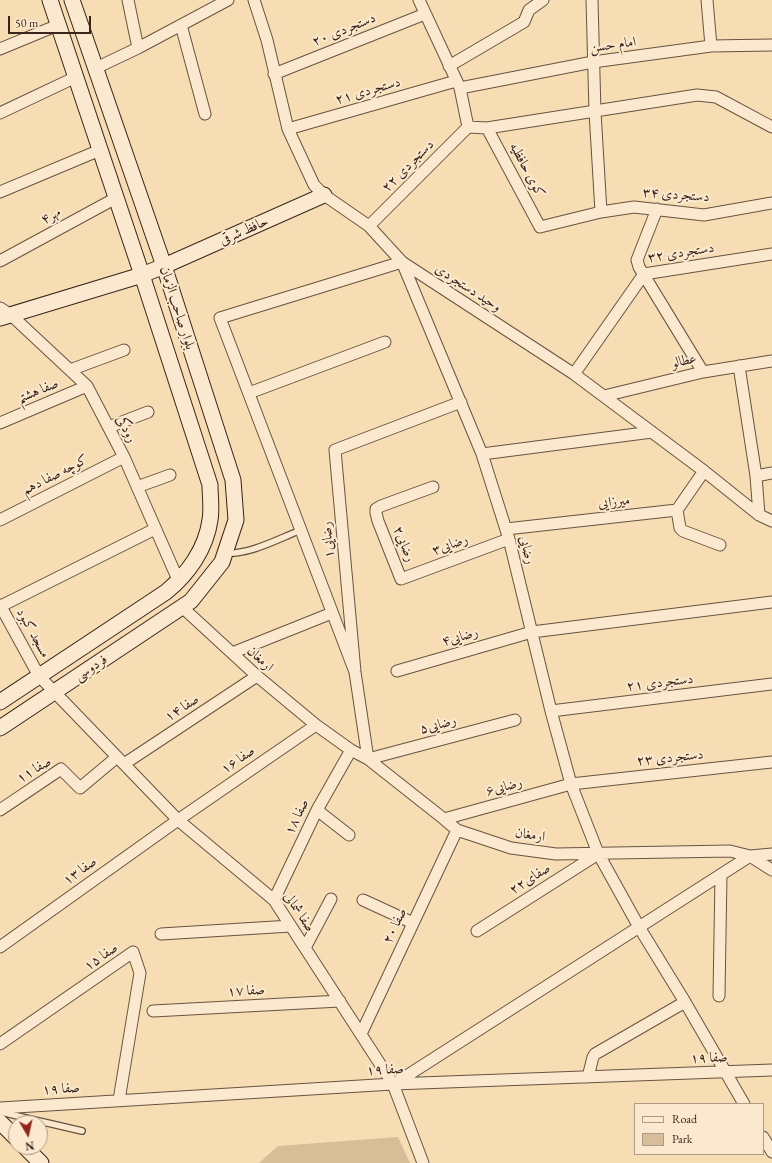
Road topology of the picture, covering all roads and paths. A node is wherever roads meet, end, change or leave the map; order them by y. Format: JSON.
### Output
{"nodes":[{"id":1,"x":50,"y":0,"type":"edge"},
{"id":2,"x":72,"y":0,"type":"edge"},
{"id":3,"x":128,"y":0,"type":"edge"},
{"id":4,"x":228,"y":0,"type":"edge"},
{"id":5,"x":254,"y":0,"type":"edge"},
{"id":6,"x":419,"y":0,"type":"edge"},
{"id":7,"x":544,"y":0,"type":"edge"},
{"id":8,"x":592,"y":0,"type":"edge"},
{"id":9,"x":707,"y":0,"type":"edge"},
{"id":10,"x":425,"y":14,"type":"junction"},
{"id":11,"x":58,"y":25,"type":"junction"},
{"id":12,"x":181,"y":25,"type":"junction"},
{"id":13,"x":772,"y":44,"type":"edge"},
{"id":14,"x":711,"y":46,"type":"junction"},
{"id":15,"x":138,"y":48,"type":"junction"},
{"id":16,"x":0,"y":49,"type":"edge"},
{"id":17,"x":593,"y":62,"type":"junction"},
{"id":18,"x":449,"y":66,"type":"junction"},
{"id":19,"x":96,"y":68,"type":"junction"},
{"id":20,"x":274,"y":74,"type":"junction"},
{"id":21,"x":76,"y":77,"type":"junction"},
{"id":22,"x":458,"y":84,"type":"junction"},
{"id":23,"x":595,"y":112,"type":"junction"},
{"id":24,"x":0,"y":113,"type":"edge"},
{"id":25,"x":205,"y":114,"type":"dead end"},
{"id":26,"x":468,"y":127,"type":"junction"},
{"id":27,"x":772,"y":127,"type":"edge"},
{"id":28,"x":487,"y":128,"type":"junction"},
{"id":29,"x":288,"y":129,"type":"junction"},
{"id":30,"x":100,"y":150,"type":"junction"},
{"id":31,"x":0,"y":192,"type":"edge"},
{"id":32,"x":324,"y":195,"type":"junction"},
{"id":33,"x":116,"y":198,"type":"junction"},
{"id":34,"x":772,"y":203,"type":"edge"},
{"id":35,"x":657,"y":209,"type":"junction"},
{"id":36,"x":601,"y":212,"type":"junction"},
{"id":37,"x":369,"y":226,"type":"junction"},
{"id":38,"x":540,"y":226,"type":"joint"},
{"id":39,"x":772,"y":254,"type":"edge"},
{"id":40,"x":0,"y":261,"type":"edge"},
{"id":41,"x":402,"y":262,"type":"junction"},
{"id":42,"x":164,"y":266,"type":"junction"},
{"id":43,"x":644,"y":274,"type":"junction"},
{"id":44,"x":142,"y":275,"type":"junction"},
{"id":45,"x":4,"y":314,"type":"edge"},
{"id":46,"x":385,"y":342,"type":"dead end"},
{"id":47,"x":124,"y":350,"type":"dead end"},
{"id":48,"x":772,"y":361,"type":"edge"},
{"id":49,"x":739,"y":366,"type":"junction"},
{"id":50,"x":70,"y":370,"type":"junction"},
{"id":51,"x":703,"y":372,"type":"junction"},
{"id":52,"x":574,"y":374,"type":"junction"},
{"id":53,"x":87,"y":386,"type":"junction"},
{"id":54,"x":248,"y":394,"type":"junction"},
{"id":55,"x":604,"y":396,"type":"junction"},
{"id":56,"x":461,"y":402,"type":"junction"},
{"id":57,"x":148,"y":412,"type":"dead end"},
{"id":58,"x":0,"y":423,"type":"edge"},
{"id":59,"x":109,"y":427,"type":"junction"},
{"id":60,"x":652,"y":432,"type":"junction"},
{"id":61,"x":482,"y":454,"type":"junction"},
{"id":62,"x":124,"y":457,"type":"junction"},
{"id":63,"x":704,"y":471,"type":"junction"},
{"id":64,"x":772,"y":473,"type":"edge"},
{"id":65,"x":170,"y":475,"type":"dead end"},
{"id":66,"x":756,"y":476,"type":"junction"},
{"id":67,"x":137,"y":487,"type":"junction"},
{"id":68,"x":433,"y":487,"type":"dead end"},
{"id":69,"x":677,"y":510,"type":"junction"},
{"id":70,"x":759,"y":515,"type":"junction"},
{"id":71,"x":0,"y":520,"type":"edge"},
{"id":72,"x":772,"y":521,"type":"edge"},
{"id":73,"x":155,"y":528,"type":"junction"},
{"id":74,"x":300,"y":530,"type":"junction"},
{"id":75,"x":508,"y":534,"type":"junction"},
{"id":76,"x":720,"y":545,"type":"dead end"},
{"id":77,"x":225,"y":553,"type":"junction"},
{"id":78,"x":401,"y":579,"type":"joint"},
{"id":79,"x":178,"y":582,"type":"junction"},
{"id":80,"x":772,"y":602,"type":"edge"},
{"id":81,"x":0,"y":605,"type":"edge"},
{"id":82,"x":182,"y":607,"type":"junction"},
{"id":83,"x":332,"y":613,"type":"junction"},
{"id":84,"x":532,"y":632,"type":"junction"},
{"id":85,"x":232,"y":653,"type":"junction"},
{"id":86,"x":397,"y":671,"type":"dead end"},
{"id":87,"x":354,"y":672,"type":"junction"},
{"id":88,"x":39,"y":676,"type":"junction"},
{"id":89,"x":257,"y":676,"type":"junction"},
{"id":90,"x":772,"y":684,"type":"edge"},
{"id":91,"x":54,"y":692,"type":"junction"},
{"id":92,"x":0,"y":702,"type":"edge"},
{"id":93,"x":552,"y":711,"type":"junction"},
{"id":94,"x":515,"y":720,"type":"dead end"},
{"id":95,"x":316,"y":725,"type":"junction"},
{"id":96,"x":0,"y":728,"type":"edge"},
{"id":97,"x":351,"y":750,"type":"junction"},
{"id":98,"x":368,"y":759,"type":"junction"},
{"id":99,"x":121,"y":760,"type":"junction"},
{"id":100,"x":772,"y":762,"type":"edge"},
{"id":101,"x":571,"y":784,"type":"junction"},
{"id":102,"x":0,"y":810,"type":"edge"},
{"id":103,"x":317,"y":810,"type":"junction"},
{"id":104,"x":444,"y":819,"type":"junction"},
{"id":105,"x":178,"y":820,"type":"junction"},
{"id":106,"x":457,"y":830,"type":"junction"},
{"id":107,"x":349,"y":835,"type":"dead end"},
{"id":108,"x":598,"y":853,"type":"junction"},
{"id":109,"x":772,"y":854,"type":"edge"},
{"id":110,"x":750,"y":856,"type":"junction"},
{"id":111,"x":772,"y":870,"type":"edge"},
{"id":112,"x":721,"y":875,"type":"junction"},
{"id":113,"x":331,"y":898,"type":"dead end"},
{"id":114,"x":274,"y":900,"type":"junction"},
{"id":115,"x":363,"y":900,"type":"dead end"},
{"id":116,"x":413,"y":923,"type":"junction"},
{"id":117,"x":291,"y":926,"type":"junction"},
{"id":118,"x":639,"y":927,"type":"junction"},
{"id":119,"x":478,"y":931,"type":"dead end"},
{"id":120,"x":161,"y":934,"type":"dead end"},
{"id":121,"x":0,"y":946,"type":"edge"},
{"id":122,"x":305,"y":948,"type":"junction"},
{"id":123,"x":719,"y":996,"type":"dead end"},
{"id":124,"x":340,"y":1002,"type":"junction"},
{"id":125,"x":685,"y":1002,"type":"junction"},
{"id":126,"x":153,"y":1011,"type":"dead end"},
{"id":127,"x":361,"y":1034,"type":"junction"},
{"id":128,"x":0,"y":1044,"type":"edge"},
{"id":129,"x":772,"y":1070,"type":"edge"},
{"id":130,"x":725,"y":1072,"type":"junction"},
{"id":131,"x":588,"y":1077,"type":"junction"},
{"id":132,"x":393,"y":1084,"type":"junction"},
{"id":133,"x":119,"y":1100,"type":"junction"},
{"id":134,"x":743,"y":1103,"type":"edge"},
{"id":135,"x":0,"y":1108,"type":"edge"},
{"id":136,"x":0,"y":1112,"type":"edge"},
{"id":137,"x":0,"y":1122,"type":"edge"},
{"id":138,"x":8,"y":1130,"type":"edge"},
{"id":139,"x":82,"y":1131,"type":"dead end"},
{"id":140,"x":764,"y":1139,"type":"edge"},
{"id":141,"x":772,"y":1152,"type":"edge"},
{"id":142,"x":33,"y":1155,"type":"edge"},
{"id":143,"x":41,"y":1163,"type":"edge"},
{"id":144,"x":423,"y":1163,"type":"edge"}],
"edges":[{"from":1,"to":11,"type":"main road","name":"بلوار صاحب الزمان"},
{"from":2,"to":19,"type":"main road","name":"بلوار صاحب الزمان"},
{"from":3,"to":15,"type":"street"},
{"from":4,"to":12,"type":"street"},
{"from":5,"to":20,"type":"street","name":"وحید دستجردی"},
{"from":6,"to":10,"type":"street"},
{"from":7,"to":18,"type":"street"},
{"from":8,"to":17,"type":"street"},
{"from":9,"to":14,"type":"street"},
{"from":10,"to":18,"type":"street"},
{"from":10,"to":20,"type":"street","name":"دستجردی ۲۰"},
{"from":11,"to":16,"type":"street"},
{"from":11,"to":21,"type":"main road","name":"بلوار صاحب الزمان"},
{"from":12,"to":15,"type":"street"},
{"from":12,"to":25,"type":"street"},
{"from":13,"to":14,"type":"street","name":"امام حسن"},
{"from":14,"to":17,"type":"street","name":"امام حسن"},
{"from":15,"to":19,"type":"street"},
{"from":17,"to":22,"type":"street","name":"امام حسن"},
{"from":17,"to":23,"type":"street"},
{"from":18,"to":22,"type":"street"},
{"from":19,"to":42,"type":"main road","name":"بلوار صاحب الزمان"},
{"from":20,"to":29,"type":"street","name":"وحید دستجردی"},
{"from":21,"to":24,"type":"street"},
{"from":21,"to":30,"type":"main road","name":"بلوار صاحب الزمان"},
{"from":22,"to":26,"type":"street"},
{"from":22,"to":29,"type":"street","name":"دستجردی ۲۱"},
{"from":23,"to":27,"type":"street"},
{"from":23,"to":28,"type":"street"},
{"from":23,"to":36,"type":"street"},
{"from":26,"to":28,"type":"street"},
{"from":26,"to":37,"type":"street","name":"دستجردی ۲۲"},
{"from":28,"to":38,"type":"street","name":"کوی حافظیه"},
{"from":29,"to":32,"type":"street","name":"وحید دستجردی"},
{"from":30,"to":31,"type":"street"},
{"from":30,"to":33,"type":"main road","name":"بلوار صاحب الزمان"},
{"from":32,"to":37,"type":"street","name":"وحید دستجردی"},
{"from":32,"to":42,"type":"main road","name":"حافظ شرقی"},
{"from":33,"to":40,"type":"street","name":"مهر۴"},
{"from":33,"to":44,"type":"main road","name":"بلوار صاحب الزمان"},
{"from":34,"to":35,"type":"street","name":"دستجردی ۳۴"},
{"from":35,"to":36,"type":"street","name":"دستجردی ۳۴"},
{"from":35,"to":43,"type":"street"},
{"from":36,"to":38,"type":"street","name":"دستجردی ۳۴"},
{"from":37,"to":41,"type":"street","name":"وحید دستجردی"},
{"from":39,"to":43,"type":"street","name":"دستجردی ۳۲"},
{"from":41,"to":52,"type":"street","name":"وحید دستجردی"},
{"from":41,"to":54,"type":"street"},
{"from":41,"to":56,"type":"street","name":"رضایی"},
{"from":42,"to":44,"type":"main road","name":"حافظ شرقی"},
{"from":42,"to":77,"type":"main road","name":"بلوار صاحب الزمان"},
{"from":43,"to":51,"type":"street"},
{"from":43,"to":52,"type":"street","name":"دستجردی ۳۲"},
{"from":44,"to":45,"type":"main road"},
{"from":44,"to":79,"type":"main road","name":"بلوار صاحب الزمان"},
{"from":45,"to":50,"type":"street","name":"رودکی"},
{"from":46,"to":54,"type":"street"},
{"from":47,"to":50,"type":"street"},
{"from":48,"to":49,"type":"street","name":"عطالو"},
{"from":49,"to":51,"type":"street","name":"عطالو"},
{"from":49,"to":66,"type":"street"},
{"from":50,"to":53,"type":"street","name":"رودکی"},
{"from":51,"to":55,"type":"street","name":"عطالو"},
{"from":52,"to":55,"type":"street","name":"وحید دستجردی"},
{"from":53,"to":58,"type":"street","name":"صفا هشتم"},
{"from":53,"to":59,"type":"street","name":"رودکی"},
{"from":54,"to":74,"type":"street"},
{"from":55,"to":60,"type":"street","name":"وحید دستجردی"},
{"from":56,"to":61,"type":"street","name":"رضایی"},
{"from":56,"to":87,"type":"street","name":"رضایی۱"},
{"from":57,"to":59,"type":"street"},
{"from":59,"to":62,"type":"street","name":"رودکی"},
{"from":60,"to":61,"type":"street"},
{"from":60,"to":63,"type":"street","name":"وحید دستجردی"},
{"from":61,"to":75,"type":"street","name":"رضایی"},
{"from":62,"to":67,"type":"street","name":"رودکی"},
{"from":62,"to":71,"type":"street","name":"کوچه صفا دهم"},
{"from":63,"to":69,"type":"street"},
{"from":63,"to":70,"type":"street","name":"وحید دستجردی"},
{"from":64,"to":66,"type":"street"},
{"from":65,"to":67,"type":"street"},
{"from":66,"to":70,"type":"street"},
{"from":67,"to":73,"type":"street","name":"رودکی"},
{"from":68,"to":78,"type":"street","name":"رضایی۲"},
{"from":69,"to":75,"type":"street","name":"میرزایی"},
{"from":69,"to":76,"type":"street"},
{"from":70,"to":72,"type":"street","name":"وحید دستجردی"},
{"from":73,"to":79,"type":"street","name":"رودکی"},
{"from":73,"to":81,"type":"street"},
{"from":74,"to":77,"type":"lane"},
{"from":74,"to":83,"type":"street"},
{"from":75,"to":78,"type":"street","name":"رضایی۳"},
{"from":75,"to":84,"type":"street","name":"رضایی"},
{"from":77,"to":82,"type":"main road","name":"بلوار صاحب الزمان"},
{"from":79,"to":88,"type":"main road","name":"فردوسی"},
{"from":80,"to":84,"type":"street","name":"رضایی۴"},
{"from":81,"to":88,"type":"street","name":"مسجد کبود"},
{"from":82,"to":85,"type":"street","name":"ارمغان"},
{"from":82,"to":91,"type":"main road","name":"فردوسی"},
{"from":83,"to":85,"type":"street","name":"ارمغان"},
{"from":83,"to":87,"type":"street"},
{"from":84,"to":86,"type":"street","name":"رضایی۴"},
{"from":84,"to":93,"type":"street","name":"رضایی"},
{"from":85,"to":89,"type":"street","name":"ارمغان"},
{"from":87,"to":98,"type":"street","name":"رضایی۱"},
{"from":88,"to":91,"type":"street","name":"مسجد کبود"},
{"from":88,"to":92,"type":"main road","name":"فردوسی"},
{"from":89,"to":95,"type":"street","name":"ارمغان"},
{"from":89,"to":99,"type":"street","name":"صفا ۱۴"},
{"from":90,"to":93,"type":"street","name":"دستجردی ۲۱"},
{"from":91,"to":96,"type":"main road","name":"فردوسی"},
{"from":91,"to":99,"type":"street","name":"صفا شمالی"},
{"from":93,"to":101,"type":"street","name":"رضایی"},
{"from":94,"to":98,"type":"street","name":"رضایی۵"},
{"from":95,"to":97,"type":"street","name":"ارمغان"},
{"from":95,"to":105,"type":"street","name":"صفا ۱۶"},
{"from":97,"to":98,"type":"street","name":"ارمغان"},
{"from":97,"to":103,"type":"street","name":"صفا ۱۸"},
{"from":98,"to":104,"type":"street","name":"ارمغان"},
{"from":99,"to":102,"type":"street","name":"صفا ۱۱"},
{"from":99,"to":105,"type":"street","name":"صفا شمالی"},
{"from":100,"to":101,"type":"street","name":"دستجردی ۲۳"},
{"from":101,"to":104,"type":"street","name":"رضایی۶"},
{"from":101,"to":108,"type":"street","name":"رضایی"},
{"from":103,"to":107,"type":"street"},
{"from":103,"to":114,"type":"street","name":"صفا ۱۸"},
{"from":104,"to":106,"type":"street","name":"ارمغان"},
{"from":105,"to":114,"type":"street","name":"صفا شمالی"},
{"from":105,"to":121,"type":"street","name":"صفا ۱۳"},
{"from":106,"to":108,"type":"street","name":"ارمغان"},
{"from":106,"to":116,"type":"street","name":"صفا ۲۰"},
{"from":108,"to":110,"type":"street","name":"ارمغان"},
{"from":108,"to":118,"type":"street"},
{"from":108,"to":119,"type":"street","name":"صفای۲۲"},
{"from":109,"to":110,"type":"street"},
{"from":110,"to":111,"type":"street"},
{"from":110,"to":112,"type":"street"},
{"from":112,"to":118,"type":"street"},
{"from":112,"to":123,"type":"street"},
{"from":113,"to":122,"type":"street"},
{"from":114,"to":117,"type":"street","name":"صفا شمالی"},
{"from":115,"to":116,"type":"street"},
{"from":116,"to":127,"type":"street","name":"صفا ۲۰"},
{"from":117,"to":120,"type":"street"},
{"from":117,"to":122,"type":"street","name":"صفا شمالی"},
{"from":118,"to":125,"type":"street"},
{"from":118,"to":132,"type":"street"},
{"from":122,"to":124,"type":"street","name":"صفا شمالی"},
{"from":124,"to":126,"type":"street","name":"صفا ۱۷"},
{"from":124,"to":127,"type":"street","name":"صفا شمالی"},
{"from":125,"to":130,"type":"street"},
{"from":125,"to":131,"type":"street"},
{"from":127,"to":132,"type":"street","name":"صفا شمالی"},
{"from":128,"to":133,"type":"street","name":"صفا ۱۵"},
{"from":129,"to":130,"type":"street","name":"صفا ۱۹"},
{"from":130,"to":131,"type":"street","name":"صفا ۱۹"},
{"from":130,"to":134,"type":"street"},
{"from":131,"to":132,"type":"street","name":"صفا ۱۹"},
{"from":132,"to":133,"type":"street","name":"صفا ۱۹"},
{"from":132,"to":144,"type":"street","name":"صفا شمالی"},
{"from":133,"to":135,"type":"street","name":"صفا ۱۹"},
{"from":136,"to":139,"type":"lane"},
{"from":137,"to":138,"type":"main road"},
{"from":140,"to":141,"type":"street"},
{"from":142,"to":143,"type":"main road"}]}
